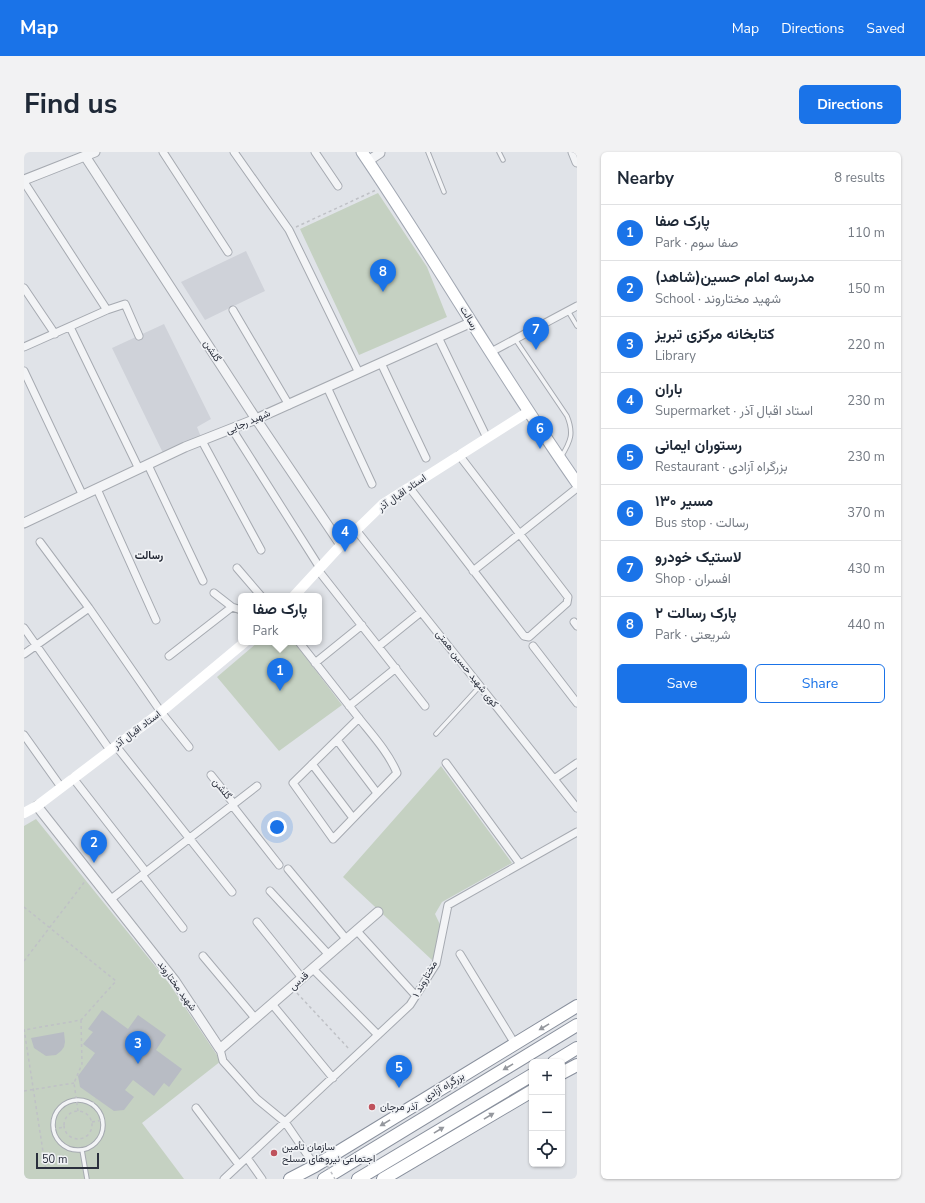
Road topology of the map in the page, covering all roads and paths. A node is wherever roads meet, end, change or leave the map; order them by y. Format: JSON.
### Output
{"nodes":[{"id":1,"x":163,"y":152,"type":"edge"},
{"id":2,"x":234,"y":152,"type":"edge"},
{"id":3,"x":315,"y":152,"type":"edge"},
{"id":4,"x":380,"y":152,"type":"edge"},
{"id":5,"x":428,"y":152,"type":"edge"},
{"id":6,"x":499,"y":152,"type":"edge"},
{"id":7,"x":573,"y":152,"type":"edge"},
{"id":8,"x":91,"y":153,"type":"edge"},
{"id":9,"x":365,"y":156,"type":"edge"},
{"id":10,"x":503,"y":160,"type":"dead end"},
{"id":11,"x":577,"y":162,"type":"edge"},
{"id":12,"x":24,"y":181,"type":"edge"},
{"id":13,"x":338,"y":186,"type":"dead end"},
{"id":14,"x":385,"y":186,"type":"junction"},
{"id":15,"x":444,"y":192,"type":"dead end"},
{"id":16,"x":289,"y":230,"type":"junction"},
{"id":17,"x":228,"y":252,"type":"dead end"},
{"id":18,"x":24,"y":288,"type":"edge"},
{"id":19,"x":577,"y":306,"type":"edge"},
{"id":20,"x":106,"y":310,"type":"junction"},
{"id":21,"x":233,"y":310,"type":"dead end"},
{"id":22,"x":568,"y":311,"type":"junction"},
{"id":23,"x":472,"y":322,"type":"junction"},
{"id":24,"x":577,"y":326,"type":"edge"},
{"id":25,"x":70,"y":327,"type":"junction"},
{"id":26,"x":55,"y":334,"type":"junction"},
{"id":27,"x":139,"y":336,"type":"dead end"},
{"id":28,"x":438,"y":337,"type":"junction"},
{"id":29,"x":515,"y":339,"type":"junction"},
{"id":30,"x":24,"y":347,"type":"edge"},
{"id":31,"x":491,"y":352,"type":"junction"},
{"id":32,"x":382,"y":362,"type":"junction"},
{"id":33,"x":24,"y":371,"type":"edge"},
{"id":34,"x":359,"y":373,"type":"junction"},
{"id":35,"x":327,"y":387,"type":"junction"},
{"id":36,"x":288,"y":404,"type":"junction"},
{"id":37,"x":528,"y":412,"type":"junction"},
{"id":38,"x":256,"y":419,"type":"junction"},
{"id":39,"x":232,"y":429,"type":"junction"},
{"id":40,"x":487,"y":438,"type":"junction"},
{"id":41,"x":202,"y":440,"type":"junction"},
{"id":42,"x":459,"y":455,"type":"junction"},
{"id":43,"x":426,"y":458,"type":"dead end"},
{"id":44,"x":560,"y":458,"type":"junction"},
{"id":45,"x":148,"y":465,"type":"junction"},
{"id":46,"x":139,"y":469,"type":"junction"},
{"id":47,"x":573,"y":471,"type":"edge"},
{"id":48,"x":577,"y":483,"type":"edge"},
{"id":49,"x":372,"y":484,"type":"dead end"},
{"id":50,"x":409,"y":487,"type":"junction"},
{"id":51,"x":577,"y":488,"type":"edge"},
{"id":52,"x":97,"y":489,"type":"junction"},
{"id":53,"x":83,"y":496,"type":"junction"},
{"id":54,"x":24,"y":522,"type":"edge"},
{"id":55,"x":356,"y":530,"type":"junction"},
{"id":56,"x":520,"y":534,"type":"junction"},
{"id":57,"x":40,"y":542,"type":"dead end"},
{"id":58,"x":341,"y":545,"type":"junction"},
{"id":59,"x":261,"y":550,"type":"dead end"},
{"id":60,"x":237,"y":568,"type":"dead end"},
{"id":61,"x":319,"y":569,"type":"junction"},
{"id":62,"x":473,"y":571,"type":"junction"},
{"id":63,"x":203,"y":581,"type":"dead end"},
{"id":64,"x":214,"y":593,"type":"dead end"},
{"id":65,"x":258,"y":593,"type":"edge"},
{"id":66,"x":297,"y":593,"type":"edge"},
{"id":67,"x":232,"y":607,"type":"junction"},
{"id":68,"x":89,"y":608,"type":"junction"},
{"id":69,"x":238,"y":609,"type":"edge"},
{"id":70,"x":422,"y":612,"type":"junction"},
{"id":71,"x":156,"y":620,"type":"dead end"},
{"id":72,"x":362,"y":625,"type":"junction"},
{"id":73,"x":24,"y":628,"type":"edge"},
{"id":74,"x":36,"y":645,"type":"junction"},
{"id":75,"x":241,"y":645,"type":"edge"},
{"id":76,"x":301,"y":645,"type":"edge"},
{"id":77,"x":379,"y":646,"type":"junction"},
{"id":78,"x":533,"y":646,"type":"dead end"},
{"id":79,"x":24,"y":654,"type":"edge"},
{"id":80,"x":169,"y":656,"type":"dead end"},
{"id":81,"x":315,"y":663,"type":"junction"},
{"id":82,"x":396,"y":668,"type":"junction"},
{"id":83,"x":480,"y":686,"type":"junction"},
{"id":84,"x":577,"y":703,"type":"edge"},
{"id":85,"x":349,"y":706,"type":"junction"},
{"id":86,"x":425,"y":706,"type":"dead end"},
{"id":87,"x":161,"y":712,"type":"junction"},
{"id":88,"x":359,"y":718,"type":"junction"},
{"id":89,"x":436,"y":734,"type":"dead end"},
{"id":90,"x":24,"y":735,"type":"edge"},
{"id":91,"x":337,"y":740,"type":"junction"},
{"id":92,"x":189,"y":747,"type":"dead end"},
{"id":93,"x":113,"y":748,"type":"junction"},
{"id":94,"x":446,"y":763,"type":"dead end"},
{"id":95,"x":577,"y":763,"type":"edge"},
{"id":96,"x":312,"y":764,"type":"junction"},
{"id":97,"x":211,"y":775,"type":"dead end"},
{"id":98,"x":73,"y":778,"type":"junction"},
{"id":99,"x":554,"y":779,"type":"junction"},
{"id":100,"x":257,"y":786,"type":"dead end"},
{"id":101,"x":61,"y":787,"type":"junction"},
{"id":102,"x":377,"y":793,"type":"junction"},
{"id":103,"x":233,"y":805,"type":"junction"},
{"id":104,"x":37,"y":806,"type":"junction"},
{"id":105,"x":577,"y":808,"type":"edge"},
{"id":106,"x":24,"y":813,"type":"edge"},
{"id":107,"x":353,"y":818,"type":"junction"},
{"id":108,"x":577,"y":832,"type":"edge"},
{"id":109,"x":190,"y":839,"type":"junction"},
{"id":110,"x":279,"y":864,"type":"dead end"},
{"id":111,"x":520,"y":864,"type":"junction"},
{"id":112,"x":288,"y":869,"type":"dead end"},
{"id":113,"x":144,"y":874,"type":"junction"},
{"id":114,"x":91,"y":875,"type":"junction"},
{"id":115,"x":270,"y":891,"type":"dead end"},
{"id":116,"x":232,"y":892,"type":"dead end"},
{"id":117,"x":111,"y":900,"type":"junction"},
{"id":118,"x":24,"y":908,"type":"edge"},
{"id":119,"x":378,"y":912,"type":"dead end"},
{"id":120,"x":257,"y":922,"type":"dead end"},
{"id":121,"x":49,"y":928,"type":"junction"},
{"id":122,"x":184,"y":928,"type":"dead end"},
{"id":123,"x":357,"y":931,"type":"junction"},
{"id":124,"x":347,"y":940,"type":"junction"},
{"id":125,"x":460,"y":954,"type":"dead end"},
{"id":126,"x":328,"y":955,"type":"junction"},
{"id":127,"x":203,"y":956,"type":"dead end"},
{"id":128,"x":24,"y":961,"type":"edge"},
{"id":129,"x":313,"y":969,"type":"junction"},
{"id":130,"x":302,"y":978,"type":"junction"},
{"id":131,"x":292,"y":987,"type":"junction"},
{"id":132,"x":416,"y":996,"type":"junction"},
{"id":133,"x":272,"y":1004,"type":"junction"},
{"id":134,"x":577,"y":1006,"type":"edge"},
{"id":135,"x":255,"y":1018,"type":"junction"},
{"id":136,"x":81,"y":1020,"type":"junction"},
{"id":137,"x":577,"y":1025,"type":"edge"},
{"id":138,"x":24,"y":1030,"type":"edge"},
{"id":139,"x":378,"y":1035,"type":"junction"},
{"id":140,"x":515,"y":1044,"type":"junction"},
{"id":141,"x":577,"y":1048,"type":"edge"},
{"id":142,"x":220,"y":1049,"type":"junction"},
{"id":143,"x":356,"y":1056,"type":"junction"},
{"id":144,"x":559,"y":1059,"type":"edge"},
{"id":145,"x":577,"y":1064,"type":"edge"},
{"id":146,"x":565,"y":1071,"type":"edge"},
{"id":147,"x":529,"y":1077,"type":"edge"},
{"id":148,"x":333,"y":1078,"type":"junction"},
{"id":149,"x":74,"y":1083,"type":"junction"},
{"id":150,"x":33,"y":1090,"type":"junction"},
{"id":151,"x":24,"y":1091,"type":"edge"},
{"id":152,"x":529,"y":1093,"type":"edge"},
{"id":153,"x":96,"y":1098,"type":"dead end"},
{"id":154,"x":77,"y":1099,"type":"junction"},
{"id":155,"x":92,"y":1104,"type":"junction"},
{"id":156,"x":196,"y":1108,"type":"dead end"},
{"id":157,"x":78,"y":1111,"type":"junction"},
{"id":158,"x":103,"y":1120,"type":"junction"},
{"id":159,"x":92,"y":1122,"type":"junction"},
{"id":160,"x":285,"y":1122,"type":"junction"},
{"id":161,"x":64,"y":1127,"type":"junction"},
{"id":162,"x":53,"y":1129,"type":"junction"},
{"id":163,"x":82,"y":1150,"type":"junction"},
{"id":164,"x":319,"y":1151,"type":"dead end"},
{"id":165,"x":247,"y":1158,"type":"junction"},
{"id":166,"x":239,"y":1165,"type":"junction"},
{"id":167,"x":315,"y":1166,"type":"junction"},
{"id":168,"x":46,"y":1171,"type":"dead end"},
{"id":169,"x":87,"y":1179,"type":"edge"},
{"id":170,"x":224,"y":1179,"type":"edge"},
{"id":171,"x":262,"y":1179,"type":"edge"},
{"id":172,"x":290,"y":1179,"type":"edge"},
{"id":173,"x":324,"y":1179,"type":"edge"},
{"id":174,"x":336,"y":1179,"type":"edge"},
{"id":175,"x":358,"y":1179,"type":"edge"},
{"id":176,"x":383,"y":1179,"type":"edge"}],
"edges":[{"from":1,"to":17,"type":"street"},
{"from":2,"to":16,"type":"street"},
{"from":3,"to":13,"type":"street"},
{"from":4,"to":9,"type":"street"},
{"from":5,"to":15,"type":"lane"},
{"from":6,"to":10,"type":"lane"},
{"from":7,"to":11,"type":"street"},
{"from":8,"to":12,"type":"street"},
{"from":8,"to":38,"type":"street","name":"گلشن"},
{"from":9,"to":14,"type":"main road","name":"رسالت"},
{"from":12,"to":20,"type":"street"},
{"from":14,"to":16,"type":"path"},
{"from":14,"to":23,"type":"main road","name":"رسالت"},
{"from":16,"to":34,"type":"street"},
{"from":18,"to":26,"type":"street"},
{"from":19,"to":22,"type":"street"},
{"from":20,"to":25,"type":"street"},
{"from":20,"to":27,"type":"street"},
{"from":21,"to":36,"type":"street"},
{"from":22,"to":24,"type":"lane"},
{"from":22,"to":29,"type":"street"},
{"from":23,"to":28,"type":"street","name":"شهید رجایی"},
{"from":23,"to":31,"type":"main road","name":"رسالت"},
{"from":25,"to":26,"type":"street"},
{"from":25,"to":46,"type":"street"},
{"from":26,"to":30,"type":"street"},
{"from":28,"to":32,"type":"street","name":"شهید رجایی"},
{"from":28,"to":40,"type":"street"},
{"from":29,"to":31,"type":"street"},
{"from":29,"to":44,"type":"lane"},
{"from":31,"to":37,"type":"main road","name":"رسالت"},
{"from":32,"to":34,"type":"street","name":"شهید رجایی"},
{"from":32,"to":43,"type":"street"},
{"from":33,"to":53,"type":"street"},
{"from":34,"to":35,"type":"street","name":"شهید رجایی"},
{"from":35,"to":36,"type":"street","name":"شهید رجایی"},
{"from":35,"to":49,"type":"street"},
{"from":36,"to":38,"type":"street","name":"شهید رجایی"},
{"from":37,"to":40,"type":"main road","name":"استاد اقبال آذر"},
{"from":37,"to":44,"type":"main road","name":"رسالت"},
{"from":38,"to":39,"type":"street","name":"شهید رجایی"},
{"from":38,"to":58,"type":"street","name":"گلشن"},
{"from":39,"to":41,"type":"street","name":"شهید رجایی"},
{"from":39,"to":61,"type":"street"},
{"from":40,"to":42,"type":"main road","name":"استاد اقبال آذر"},
{"from":41,"to":45,"type":"street","name":"شهید رجایی"},
{"from":41,"to":59,"type":"street"},
{"from":42,"to":50,"type":"main road","name":"استاد اقبال آذر"},
{"from":42,"to":56,"type":"street"},
{"from":44,"to":47,"type":"main road","name":"رسالت"},
{"from":45,"to":46,"type":"street","name":"شهید رجایی"},
{"from":45,"to":63,"type":"street"},
{"from":46,"to":52,"type":"street","name":"شهید رجایی"},
{"from":47,"to":48,"type":"main road","name":"رسالت"},
{"from":50,"to":55,"type":"main road","name":"استاد اقبال آذر"},
{"from":50,"to":62,"type":"street"},
{"from":51,"to":56,"type":"street"},
{"from":52,"to":53,"type":"street","name":"شهید رجایی"},
{"from":52,"to":71,"type":"street"},
{"from":53,"to":54,"type":"street","name":"شهید رجایی"},
{"from":55,"to":58,"type":"main road","name":"استاد اقبال آذر"},
{"from":55,"to":70,"type":"street","name":"کوی شهید حسین همتی"},
{"from":56,"to":62,"type":"street"},
{"from":56,"to":62,"type":"street"},
{"from":57,"to":68,"type":"street"},
{"from":58,"to":61,"type":"main road","name":"استاد اقبال آذر"},
{"from":60,"to":65,"type":"street"},
{"from":61,"to":66,"type":"main road","name":"استاد اقبال آذر"},
{"from":61,"to":72,"type":"street"},
{"from":64,"to":67,"type":"street"},
{"from":67,"to":69,"type":"street"},
{"from":67,"to":80,"type":"street"},
{"from":68,"to":74,"type":"street"},
{"from":68,"to":87,"type":"street"},
{"from":70,"to":77,"type":"street"},
{"from":70,"to":83,"type":"street","name":"کوی شهید حسین همتی"},
{"from":72,"to":77,"type":"street"},
{"from":72,"to":81,"type":"street"},
{"from":73,"to":74,"type":"street"},
{"from":74,"to":79,"type":"street"},
{"from":74,"to":93,"type":"street"},
{"from":75,"to":87,"type":"main road","name":"استاد اقبال آذر"},
{"from":76,"to":81,"type":"street"},
{"from":77,"to":82,"type":"street"},
{"from":78,"to":84,"type":"street"},
{"from":81,"to":85,"type":"street"},
{"from":82,"to":85,"type":"street"},
{"from":82,"to":86,"type":"street"},
{"from":83,"to":89,"type":"lane"},
{"from":83,"to":99,"type":"street","name":"کوی شهید حسین همتی"},
{"from":85,"to":88,"type":"street"},
{"from":87,"to":92,"type":"street"},
{"from":87,"to":93,"type":"main road","name":"استاد اقبال آذر"},
{"from":88,"to":91,"type":"street"},
{"from":88,"to":102,"type":"street"},
{"from":90,"to":101,"type":"street"},
{"from":91,"to":96,"type":"street"},
{"from":91,"to":102,"type":"street"},
{"from":93,"to":98,"type":"main road","name":"استاد اقبال آذر"},
{"from":93,"to":109,"type":"street"},
{"from":94,"to":111,"type":"street"},
{"from":95,"to":99,"type":"street"},
{"from":96,"to":107,"type":"street"},
{"from":96,"to":107,"type":"street"},
{"from":97,"to":103,"type":"street","name":"گلشن"},
{"from":98,"to":101,"type":"main road","name":"استاد اقبال آذر"},
{"from":98,"to":113,"type":"street"},
{"from":99,"to":105,"type":"street","name":"کوی شهید حسین همتی"},
{"from":100,"to":103,"type":"street"},
{"from":101,"to":104,"type":"main road","name":"استاد اقبال آذر"},
{"from":102,"to":107,"type":"street"},
{"from":103,"to":109,"type":"street"},
{"from":103,"to":110,"type":"street","name":"گلشن"},
{"from":104,"to":106,"type":"main road","name":"استاد اقبال آذر"},
{"from":104,"to":114,"type":"street","name":"شهید مختاروند"},
{"from":108,"to":111,"type":"street","name":"مختاروند ۱"},
{"from":109,"to":113,"type":"street"},
{"from":109,"to":116,"type":"street"},
{"from":111,"to":132,"type":"street","name":"مختاروند ۱"},
{"from":112,"to":124,"type":"street"},
{"from":113,"to":117,"type":"street"},
{"from":113,"to":122,"type":"street"},
{"from":114,"to":117,"type":"street","name":"شهید مختاروند"},
{"from":114,"to":121,"type":"path"},
{"from":115,"to":126,"type":"street"},
{"from":117,"to":142,"type":"street","name":"شهید مختاروند"},
{"from":118,"to":121,"type":"path"},
{"from":119,"to":123,"type":"street","name":"قدس"},
{"from":120,"to":130,"type":"street"},
{"from":121,"to":128,"type":"path"},
{"from":121,"to":136,"type":"path"},
{"from":123,"to":124,"type":"street","name":"قدس"},
{"from":123,"to":132,"type":"street"},
{"from":124,"to":126,"type":"street","name":"قدس"},
{"from":125,"to":140,"type":"street"},
{"from":126,"to":129,"type":"street","name":"قدس"},
{"from":127,"to":135,"type":"street"},
{"from":129,"to":130,"type":"street","name":"قدس"},
{"from":129,"to":139,"type":"street"},
{"from":130,"to":131,"type":"street","name":"قدس"},
{"from":131,"to":133,"type":"street","name":"قدس"},
{"from":131,"to":143,"type":"path"},
{"from":132,"to":139,"type":"street","name":"مختاروند ۱"},
{"from":133,"to":135,"type":"street","name":"قدس"},
{"from":133,"to":148,"type":"street"},
{"from":134,"to":140,"type":"highway","name":"بزرگراه آزادی","one_way":true},
{"from":135,"to":142,"type":"street","name":"قدس"},
{"from":136,"to":138,"type":"path"},
{"from":136,"to":149,"type":"path"},
{"from":137,"to":173,"type":"highway","name":"بزرگراه آزادی","one_way":true},
{"from":138,"to":150,"type":"path"},
{"from":139,"to":143,"type":"street","name":"مختاروند ۱"},
{"from":140,"to":167,"type":"highway","name":"بزرگراه آزادی","one_way":true},
{"from":141,"to":144,"type":"highway"},
{"from":142,"to":160,"type":"street","name":"شهید مختاروند"},
{"from":143,"to":148,"type":"street","name":"مختاروند ۱"},
{"from":145,"to":146,"type":"highway"},
{"from":175,"to":147,"type":"highway","one_way":true},
{"from":148,"to":160,"type":"street","name":"مختاروند ۱"},
{"from":149,"to":150,"type":"path"},
{"from":149,"to":154,"type":"path"},
{"from":150,"to":151,"type":"path"},
{"from":150,"to":168,"type":"path"},
{"from":176,"to":152,"type":"highway","one_way":true},
{"from":153,"to":155,"type":"path"},
{"from":154,"to":155,"type":"lane"},
{"from":154,"to":157,"type":"path"},
{"from":154,"to":162,"type":"lane"},
{"from":155,"to":158,"type":"lane"},
{"from":156,"to":166,"type":"street"},
{"from":157,"to":159,"type":"path"},
{"from":157,"to":161,"type":"path"},
{"from":158,"to":159,"type":"path"},
{"from":158,"to":163,"type":"lane"},
{"from":159,"to":161,"type":"path"},
{"from":160,"to":165,"type":"street","name":"مختاروند ۱"},
{"from":160,"to":167,"type":"street","name":"شهید مختاروند"},
{"from":161,"to":162,"type":"path"},
{"from":162,"to":163,"type":"lane"},
{"from":163,"to":169,"type":"lane"},
{"from":164,"to":174,"type":"path","bridge":true},
{"from":165,"to":166,"type":"street","name":"مختاروند ۱"},
{"from":165,"to":171,"type":"street"},
{"from":166,"to":170,"type":"street","name":"مختاروند ۱"},
{"from":167,"to":172,"type":"highway","name":"بزرگراه آزادی"}]}
